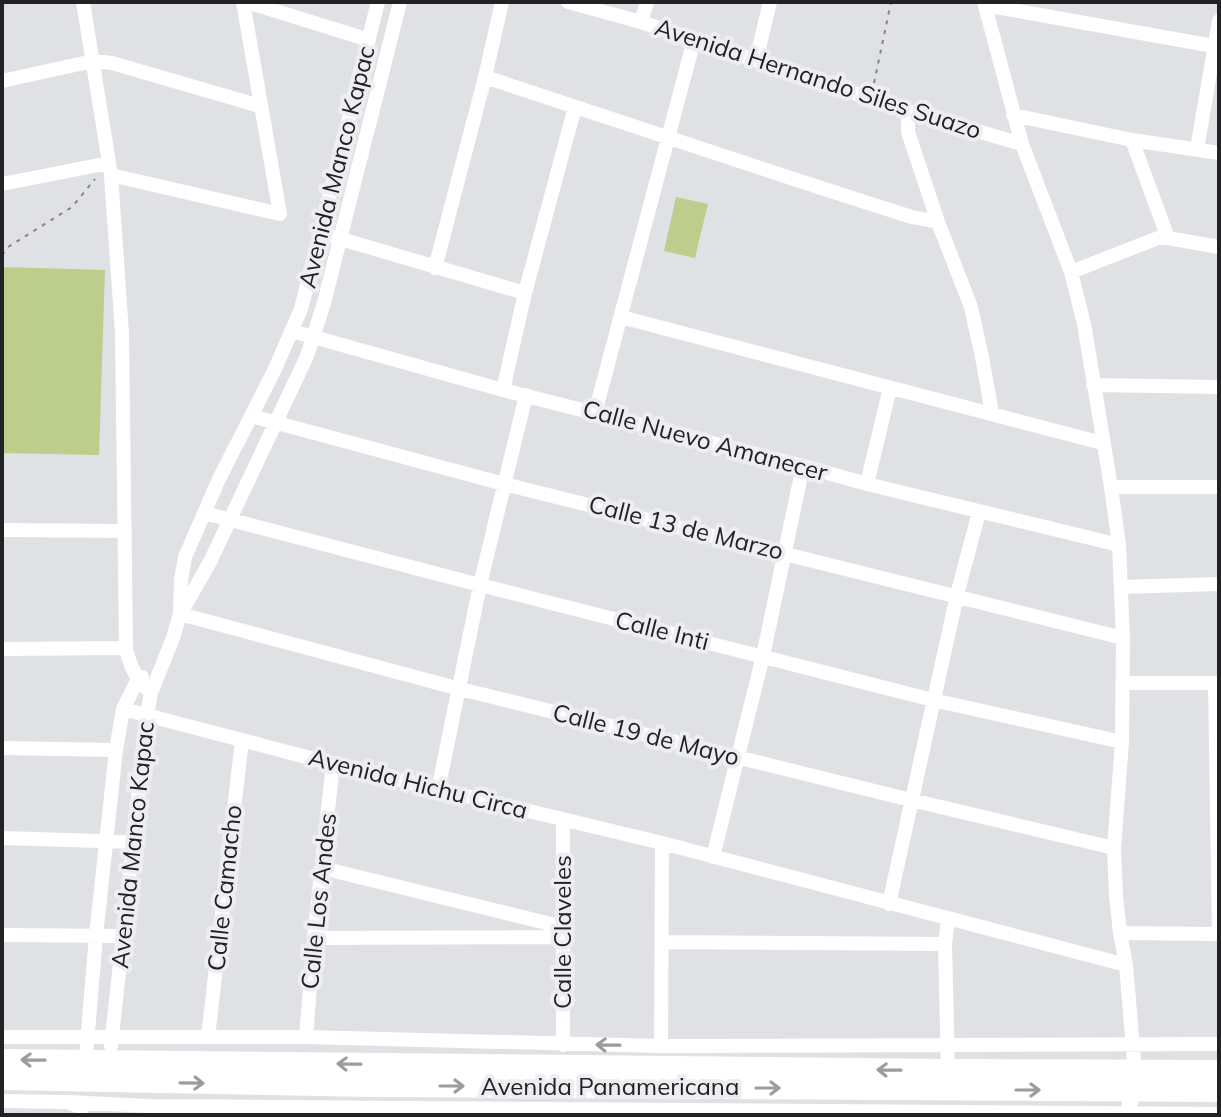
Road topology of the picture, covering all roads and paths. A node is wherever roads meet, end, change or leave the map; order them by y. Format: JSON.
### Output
{"nodes":[{"id":1,"x":83,"y":2,"type":"edge"},
{"id":2,"x":245,"y":2,"type":"edge"},
{"id":3,"x":378,"y":2,"type":"edge"},
{"id":4,"x":400,"y":2,"type":"edge"},
{"id":5,"x":502,"y":2,"type":"edge"},
{"id":6,"x":568,"y":2,"type":"edge"},
{"id":7,"x":647,"y":2,"type":"edge"},
{"id":8,"x":770,"y":2,"type":"edge"},
{"id":9,"x":891,"y":2,"type":"edge"},
{"id":10,"x":985,"y":3,"type":"edge"},
{"id":11,"x":1219,"y":21,"type":"edge"},
{"id":12,"x":641,"y":22,"type":"junction"},
{"id":13,"x":369,"y":40,"type":"junction"},
{"id":14,"x":694,"y":40,"type":"junction"},
{"id":15,"x":1216,"y":46,"type":"edge"},
{"id":16,"x":756,"y":60,"type":"junction"},
{"id":17,"x":93,"y":61,"type":"junction"},
{"id":18,"x":485,"y":77,"type":"junction"},
{"id":19,"x":2,"y":81,"type":"edge"},
{"id":20,"x":871,"y":98,"type":"junction"},
{"id":21,"x":260,"y":106,"type":"junction"},
{"id":22,"x":575,"y":107,"type":"junction"},
{"id":23,"x":908,"y":111,"type":"junction"},
{"id":24,"x":1013,"y":115,"type":"junction"},
{"id":25,"x":669,"y":137,"type":"junction"},
{"id":26,"x":1132,"y":140,"type":"junction"},
{"id":27,"x":1022,"y":144,"type":"junction"},
{"id":28,"x":1197,"y":149,"type":"junction"},
{"id":29,"x":1219,"y":153,"type":"edge"},
{"id":30,"x":110,"y":169,"type":"junction"},
{"id":31,"x":2,"y":184,"type":"edge"},
{"id":32,"x":938,"y":222,"type":"junction"},
{"id":33,"x":320,"y":233,"type":"junction"},
{"id":34,"x":1168,"y":238,"type":"junction"},
{"id":35,"x":340,"y":239,"type":"junction"},
{"id":36,"x":1219,"y":247,"type":"edge"},
{"id":37,"x":2,"y":255,"type":"edge"},
{"id":38,"x":435,"y":268,"type":"junction"},
{"id":39,"x":1071,"y":272,"type":"junction"},
{"id":40,"x":525,"y":293,"type":"junction"},
{"id":41,"x":621,"y":317,"type":"junction"},
{"id":42,"x":292,"y":331,"type":"junction"},
{"id":43,"x":313,"y":337,"type":"junction"},
{"id":44,"x":1093,"y":385,"type":"junction"},
{"id":45,"x":1219,"y":387,"type":"edge"},
{"id":46,"x":890,"y":388,"type":"junction"},
{"id":47,"x":503,"y":390,"type":"junction"},
{"id":48,"x":526,"y":395,"type":"junction"},
{"id":49,"x":595,"y":413,"type":"junction"},
{"id":50,"x":992,"y":413,"type":"junction"},
{"id":51,"x":251,"y":416,"type":"junction"},
{"id":52,"x":275,"y":423,"type":"junction"},
{"id":53,"x":1102,"y":443,"type":"junction"},
{"id":54,"x":803,"y":466,"type":"junction"},
{"id":55,"x":504,"y":484,"type":"junction"},
{"id":56,"x":867,"y":484,"type":"junction"},
{"id":57,"x":1111,"y":487,"type":"junction"},
{"id":58,"x":1219,"y":487,"type":"edge"},
{"id":59,"x":979,"y":512,"type":"junction"},
{"id":60,"x":204,"y":513,"type":"junction"},
{"id":61,"x":230,"y":520,"type":"junction"},
{"id":62,"x":2,"y":530,"type":"edge"},
{"id":63,"x":125,"y":531,"type":"junction"},
{"id":64,"x":1119,"y":545,"type":"junction"},
{"id":65,"x":785,"y":553,"type":"junction"},
{"id":66,"x":1219,"y":584,"type":"edge"},
{"id":67,"x":480,"y":585,"type":"junction"},
{"id":68,"x":1121,"y":587,"type":"junction"},
{"id":69,"x":957,"y":595,"type":"junction"},
{"id":70,"x":180,"y":614,"type":"junction"},
{"id":71,"x":1123,"y":638,"type":"junction"},
{"id":72,"x":126,"y":648,"type":"junction"},
{"id":73,"x":2,"y":649,"type":"edge"},
{"id":74,"x":763,"y":656,"type":"junction"},
{"id":75,"x":161,"y":669,"type":"junction"},
{"id":76,"x":138,"y":679,"type":"junction"},
{"id":77,"x":1122,"y":683,"type":"junction"},
{"id":78,"x":1217,"y":683,"type":"edge"},
{"id":79,"x":460,"y":689,"type":"junction"},
{"id":80,"x":151,"y":693,"type":"junction"},
{"id":81,"x":933,"y":700,"type":"junction"},
{"id":82,"x":123,"y":709,"type":"junction"},
{"id":83,"x":147,"y":715,"type":"junction"},
{"id":84,"x":242,"y":740,"type":"junction"},
{"id":85,"x":1122,"y":742,"type":"junction"},
{"id":86,"x":2,"y":748,"type":"edge"},
{"id":87,"x":116,"y":750,"type":"junction"},
{"id":88,"x":738,"y":757,"type":"junction"},
{"id":89,"x":333,"y":764,"type":"junction"},
{"id":90,"x":438,"y":790,"type":"junction"},
{"id":91,"x":911,"y":800,"type":"junction"},
{"id":92,"x":563,"y":819,"type":"junction"},
{"id":93,"x":1218,"y":829,"type":"edge"},
{"id":94,"x":2,"y":838,"type":"edge"},
{"id":95,"x":107,"y":840,"type":"junction"},
{"id":96,"x":133,"y":842,"type":"junction"},
{"id":97,"x":662,"y":843,"type":"junction"},
{"id":98,"x":1114,"y":848,"type":"junction"},
{"id":99,"x":713,"y":857,"type":"junction"},
{"id":100,"x":322,"y":868,"type":"junction"},
{"id":101,"x":889,"y":904,"type":"junction"},
{"id":102,"x":948,"y":919,"type":"junction"},
{"id":103,"x":563,"y":932,"type":"junction"},
{"id":104,"x":1120,"y":933,"type":"junction"},
{"id":105,"x":1219,"y":934,"type":"edge"},
{"id":106,"x":2,"y":935,"type":"edge"},
{"id":107,"x":96,"y":936,"type":"junction"},
{"id":108,"x":122,"y":936,"type":"junction"},
{"id":109,"x":314,"y":938,"type":"junction"},
{"id":110,"x":662,"y":942,"type":"junction"},
{"id":111,"x":945,"y":944,"type":"junction"},
{"id":112,"x":1126,"y":965,"type":"junction"},
{"id":113,"x":2,"y":1037,"type":"edge"},
{"id":114,"x":208,"y":1037,"type":"junction"},
{"id":115,"x":306,"y":1037,"type":"junction"},
{"id":116,"x":88,"y":1038,"type":"junction"},
{"id":117,"x":112,"y":1038,"type":"junction"},
{"id":118,"x":1134,"y":1044,"type":"junction"},
{"id":119,"x":1199,"y":1044,"type":"junction"},
{"id":120,"x":1219,"y":1044,"type":"edge"},
{"id":121,"x":563,"y":1045,"type":"junction"},
{"id":122,"x":947,"y":1045,"type":"junction"},
{"id":123,"x":661,"y":1046,"type":"junction"},
{"id":124,"x":2,"y":1060,"type":"edge"},
{"id":125,"x":85,"y":1070,"type":"junction"},
{"id":126,"x":948,"y":1070,"type":"junction"},
{"id":127,"x":109,"y":1071,"type":"junction"},
{"id":128,"x":2,"y":1079,"type":"edge"},
{"id":129,"x":1134,"y":1081,"type":"junction"},
{"id":130,"x":150,"y":1082,"type":"junction"},
{"id":131,"x":1175,"y":1092,"type":"junction"},
{"id":132,"x":1205,"y":1092,"type":"edge"},
{"id":133,"x":2,"y":1101,"type":"edge"},
{"id":134,"x":68,"y":1102,"type":"junction"},
{"id":135,"x":370,"y":1103,"type":"edge"},
{"id":136,"x":148,"y":1110,"type":"edge"},
{"id":137,"x":627,"y":1112,"type":"edge"},
{"id":138,"x":879,"y":1113,"type":"edge"},
{"id":139,"x":1128,"y":1114,"type":"edge"},
{"id":140,"x":1219,"y":1114,"type":"edge"},
{"id":141,"x":82,"y":1115,"type":"edge"},
{"id":142,"x":1175,"y":1115,"type":"edge"}],
"edges":[{"from":1,"to":17,"type":"street"},
{"from":2,"to":13,"type":"street"},
{"from":2,"to":21,"type":"street"},
{"from":3,"to":13,"type":"street","name":"Avenida Manco Kapac"},
{"from":4,"to":35,"type":"street"},
{"from":5,"to":18,"type":"street"},
{"from":6,"to":12,"type":"street","name":"Avenida Hernando Siles Suazo"},
{"from":7,"to":12,"type":"street"},
{"from":8,"to":16,"type":"street"},
{"from":9,"to":20,"type":"path"},
{"from":10,"to":15,"type":"street"},
{"from":10,"to":24,"type":"street"},
{"from":11,"to":15,"type":"street"},
{"from":12,"to":14,"type":"street","name":"Avenida Hernando Siles Suazo"},
{"from":13,"to":33,"type":"street","name":"Avenida Manco Kapac"},
{"from":14,"to":16,"type":"street","name":"Avenida Hernando Siles Suazo"},
{"from":14,"to":25,"type":"street"},
{"from":15,"to":28,"type":"street"},
{"from":16,"to":20,"type":"street","name":"Avenida Hernando Siles Suazo"},
{"from":17,"to":19,"type":"street"},
{"from":17,"to":21,"type":"street"},
{"from":17,"to":30,"type":"street"},
{"from":18,"to":22,"type":"street"},
{"from":18,"to":38,"type":"street"},
{"from":20,"to":23,"type":"street","name":"Avenida Hernando Siles Suazo"},
{"from":21,"to":30,"type":"street"},
{"from":22,"to":25,"type":"street"},
{"from":22,"to":40,"type":"street"},
{"from":23,"to":27,"type":"street","name":"Avenida Hernando Siles Suazo"},
{"from":23,"to":32,"type":"street"},
{"from":24,"to":26,"type":"street"},
{"from":24,"to":27,"type":"street"},
{"from":25,"to":32,"type":"street"},
{"from":25,"to":41,"type":"street"},
{"from":26,"to":28,"type":"street"},
{"from":26,"to":34,"type":"street"},
{"from":27,"to":39,"type":"street"},
{"from":28,"to":29,"type":"street"},
{"from":30,"to":31,"type":"street"},
{"from":30,"to":37,"type":"path"},
{"from":30,"to":63,"type":"street"},
{"from":32,"to":50,"type":"street"},
{"from":33,"to":35,"type":"street"},
{"from":33,"to":42,"type":"street","name":"Avenida Manco Kapac"},
{"from":34,"to":36,"type":"street"},
{"from":34,"to":39,"type":"street"},
{"from":35,"to":38,"type":"street"},
{"from":35,"to":43,"type":"street"},
{"from":38,"to":40,"type":"street"},
{"from":39,"to":44,"type":"street"},
{"from":40,"to":47,"type":"street"},
{"from":41,"to":46,"type":"street"},
{"from":41,"to":49,"type":"street"},
{"from":42,"to":43,"type":"street","name":"Calle Nuevo Amanecer"},
{"from":42,"to":51,"type":"street","name":"Avenida Manco Kapac"},
{"from":43,"to":47,"type":"street","name":"Calle Nuevo Amanecer"},
{"from":43,"to":52,"type":"street"},
{"from":44,"to":45,"type":"street"},
{"from":44,"to":53,"type":"street"},
{"from":46,"to":50,"type":"street"},
{"from":46,"to":56,"type":"street"},
{"from":47,"to":48,"type":"street","name":"Calle Nuevo Amanecer"},
{"from":48,"to":49,"type":"street","name":"Calle Nuevo Amanecer"},
{"from":48,"to":55,"type":"street"},
{"from":49,"to":54,"type":"street","name":"Calle Nuevo Amanecer"},
{"from":50,"to":53,"type":"street"},
{"from":51,"to":52,"type":"street","name":"Calle 13 de Marzo"},
{"from":51,"to":60,"type":"street","name":"Avenida Manco Kapac"},
{"from":52,"to":55,"type":"street","name":"Calle 13 de Marzo"},
{"from":52,"to":61,"type":"street"},
{"from":53,"to":57,"type":"street"},
{"from":54,"to":56,"type":"street","name":"Calle Nuevo Amanecer"},
{"from":54,"to":65,"type":"street"},
{"from":55,"to":65,"type":"street","name":"Calle 13 de Marzo"},
{"from":55,"to":67,"type":"street"},
{"from":56,"to":59,"type":"street","name":"Calle Nuevo Amanecer"},
{"from":57,"to":58,"type":"street"},
{"from":57,"to":64,"type":"street"},
{"from":59,"to":64,"type":"street","name":"Calle Nuevo Amanecer"},
{"from":59,"to":69,"type":"street"},
{"from":60,"to":61,"type":"street","name":"Calle Inti"},
{"from":60,"to":70,"type":"street","name":"Avenida Manco Kapac"},
{"from":61,"to":67,"type":"street","name":"Calle Inti"},
{"from":61,"to":70,"type":"street"},
{"from":62,"to":63,"type":"street"},
{"from":63,"to":72,"type":"street"},
{"from":64,"to":68,"type":"street"},
{"from":65,"to":69,"type":"street","name":"Calle 13 de Marzo"},
{"from":65,"to":74,"type":"street"},
{"from":66,"to":68,"type":"street"},
{"from":67,"to":74,"type":"street","name":"Calle Inti"},
{"from":67,"to":79,"type":"street"},
{"from":68,"to":71,"type":"street"},
{"from":69,"to":71,"type":"street","name":"Calle 13 de Marzo"},
{"from":69,"to":81,"type":"street"},
{"from":70,"to":75,"type":"street","name":"Avenida Manco Kapac"},
{"from":70,"to":79,"type":"street","name":"Calle 19 de Mayo"},
{"from":71,"to":77,"type":"street"},
{"from":72,"to":73,"type":"street"},
{"from":72,"to":76,"type":"street"},
{"from":74,"to":81,"type":"street","name":"Calle Inti"},
{"from":74,"to":88,"type":"street"},
{"from":75,"to":76,"type":"street"},
{"from":75,"to":80,"type":"street","name":"Avenida Manco Kapac"},
{"from":76,"to":80,"type":"street"},
{"from":76,"to":82,"type":"street"},
{"from":77,"to":78,"type":"street"},
{"from":77,"to":85,"type":"street"},
{"from":78,"to":93,"type":"street"},
{"from":79,"to":88,"type":"street","name":"Calle 19 de Mayo"},
{"from":79,"to":90,"type":"street"},
{"from":80,"to":83,"type":"street","name":"Avenida Manco Kapac"},
{"from":81,"to":85,"type":"street","name":"Calle Inti"},
{"from":81,"to":91,"type":"street"},
{"from":82,"to":83,"type":"street","name":"Avenida Hichu Circa"},
{"from":82,"to":87,"type":"street"},
{"from":83,"to":84,"type":"street","name":"Avenida Hichu Circa"},
{"from":83,"to":96,"type":"street","name":"Avenida Manco Kapac"},
{"from":84,"to":89,"type":"street","name":"Avenida Hichu Circa"},
{"from":84,"to":114,"type":"street","name":"Calle Camacho"},
{"from":85,"to":98,"type":"street"},
{"from":86,"to":87,"type":"street"},
{"from":87,"to":95,"type":"street"},
{"from":88,"to":91,"type":"street","name":"Calle 19 de Mayo"},
{"from":88,"to":99,"type":"street"},
{"from":89,"to":90,"type":"street","name":"Avenida Hichu Circa"},
{"from":89,"to":100,"type":"street","name":"Calle Los Andes"},
{"from":90,"to":92,"type":"street","name":"Avenida Hichu Circa"},
{"from":91,"to":98,"type":"street","name":"Calle 19 de Mayo"},
{"from":91,"to":101,"type":"street"},
{"from":92,"to":97,"type":"street","name":"Avenida Hichu Circa"},
{"from":92,"to":103,"type":"street","name":"Calle Claveles"},
{"from":93,"to":105,"type":"street"},
{"from":94,"to":95,"type":"street"},
{"from":95,"to":96,"type":"street"},
{"from":95,"to":107,"type":"street"},
{"from":96,"to":108,"type":"street","name":"Avenida Manco Kapac"},
{"from":97,"to":99,"type":"street","name":"Avenida Hichu Circa"},
{"from":97,"to":110,"type":"street"},
{"from":98,"to":104,"type":"street"},
{"from":99,"to":101,"type":"street","name":"Avenida Hichu Circa"},
{"from":100,"to":103,"type":"street"},
{"from":100,"to":109,"type":"street","name":"Calle Los Andes"},
{"from":101,"to":102,"type":"street","name":"Avenida Hichu Circa"},
{"from":102,"to":111,"type":"street"},
{"from":102,"to":112,"type":"street","name":"Avenida Hichu Circa"},
{"from":103,"to":109,"type":"street"},
{"from":103,"to":121,"type":"street","name":"Calle Claveles"},
{"from":104,"to":105,"type":"street"},
{"from":104,"to":112,"type":"street"},
{"from":106,"to":107,"type":"street"},
{"from":107,"to":108,"type":"street"},
{"from":107,"to":116,"type":"street"},
{"from":108,"to":117,"type":"street","name":"Avenida Manco Kapac"},
{"from":109,"to":115,"type":"street","name":"Calle Los Andes"},
{"from":110,"to":111,"type":"street"},
{"from":110,"to":123,"type":"street"},
{"from":111,"to":122,"type":"street"},
{"from":112,"to":118,"type":"street"},
{"from":113,"to":116,"type":"street","name":"Avenida Panamericana"},
{"from":114,"to":115,"type":"street","name":"Avenida Panamericana"},
{"from":114,"to":117,"type":"street","name":"Avenida Panamericana"},
{"from":115,"to":121,"type":"street","name":"Avenida Panamericana"},
{"from":116,"to":117,"type":"street","name":"Avenida Panamericana"},
{"from":116,"to":125,"type":"street"},
{"from":117,"to":127,"type":"street","name":"Avenida Manco Kapac"},
{"from":118,"to":119,"type":"street","name":"Avenida Panamericana"},
{"from":118,"to":122,"type":"street","name":"Avenida Panamericana"},
{"from":118,"to":129,"type":"street"},
{"from":119,"to":120,"type":"street","name":"Avenida Panamericana"},
{"from":119,"to":132,"type":"street"},
{"from":123,"to":121,"type":"street","name":"Avenida Panamericana","one_way":true},
{"from":122,"to":123,"type":"street","name":"Avenida Panamericana"},
{"from":122,"to":126,"type":"street"},
{"from":125,"to":124,"type":"highway","name":"Avenida Panamericana","one_way":true},
{"from":125,"to":127,"type":"highway","name":"Avenida Panamericana"},
{"from":125,"to":128,"type":"highway","name":"Avenida Panamericana"},
{"from":126,"to":127,"type":"highway","name":"Avenida Panamericana","one_way":true},
{"from":126,"to":129,"type":"highway","name":"Avenida Panamericana"},
{"from":127,"to":130,"type":"highway","name":"Avenida Panamericana"},
{"from":129,"to":131,"type":"highway","name":"Avenida Panamericana"},
{"from":129,"to":132,"type":"highway","name":"Avenida Panamericana"},
{"from":135,"to":129,"type":"highway","name":"Avenida Panamericana","one_way":true},
{"from":129,"to":139,"type":"street"},
{"from":130,"to":135,"type":"highway","name":"Avenida Panamericana","one_way":true},
{"from":130,"to":136,"type":"street"},
{"from":131,"to":132,"type":"highway","name":"Avenida Panamericana"},
{"from":131,"to":142,"type":"street"},
{"from":132,"to":140,"type":"street"},
{"from":132,"to":142,"type":"street"},
{"from":133,"to":134,"type":"street"},
{"from":134,"to":136,"type":"street"},
{"from":134,"to":141,"type":"street"},
{"from":135,"to":136,"type":"street"},
{"from":135,"to":137,"type":"street"},
{"from":137,"to":138,"type":"street"},
{"from":138,"to":139,"type":"street"},
{"from":139,"to":142,"type":"street"}]}
